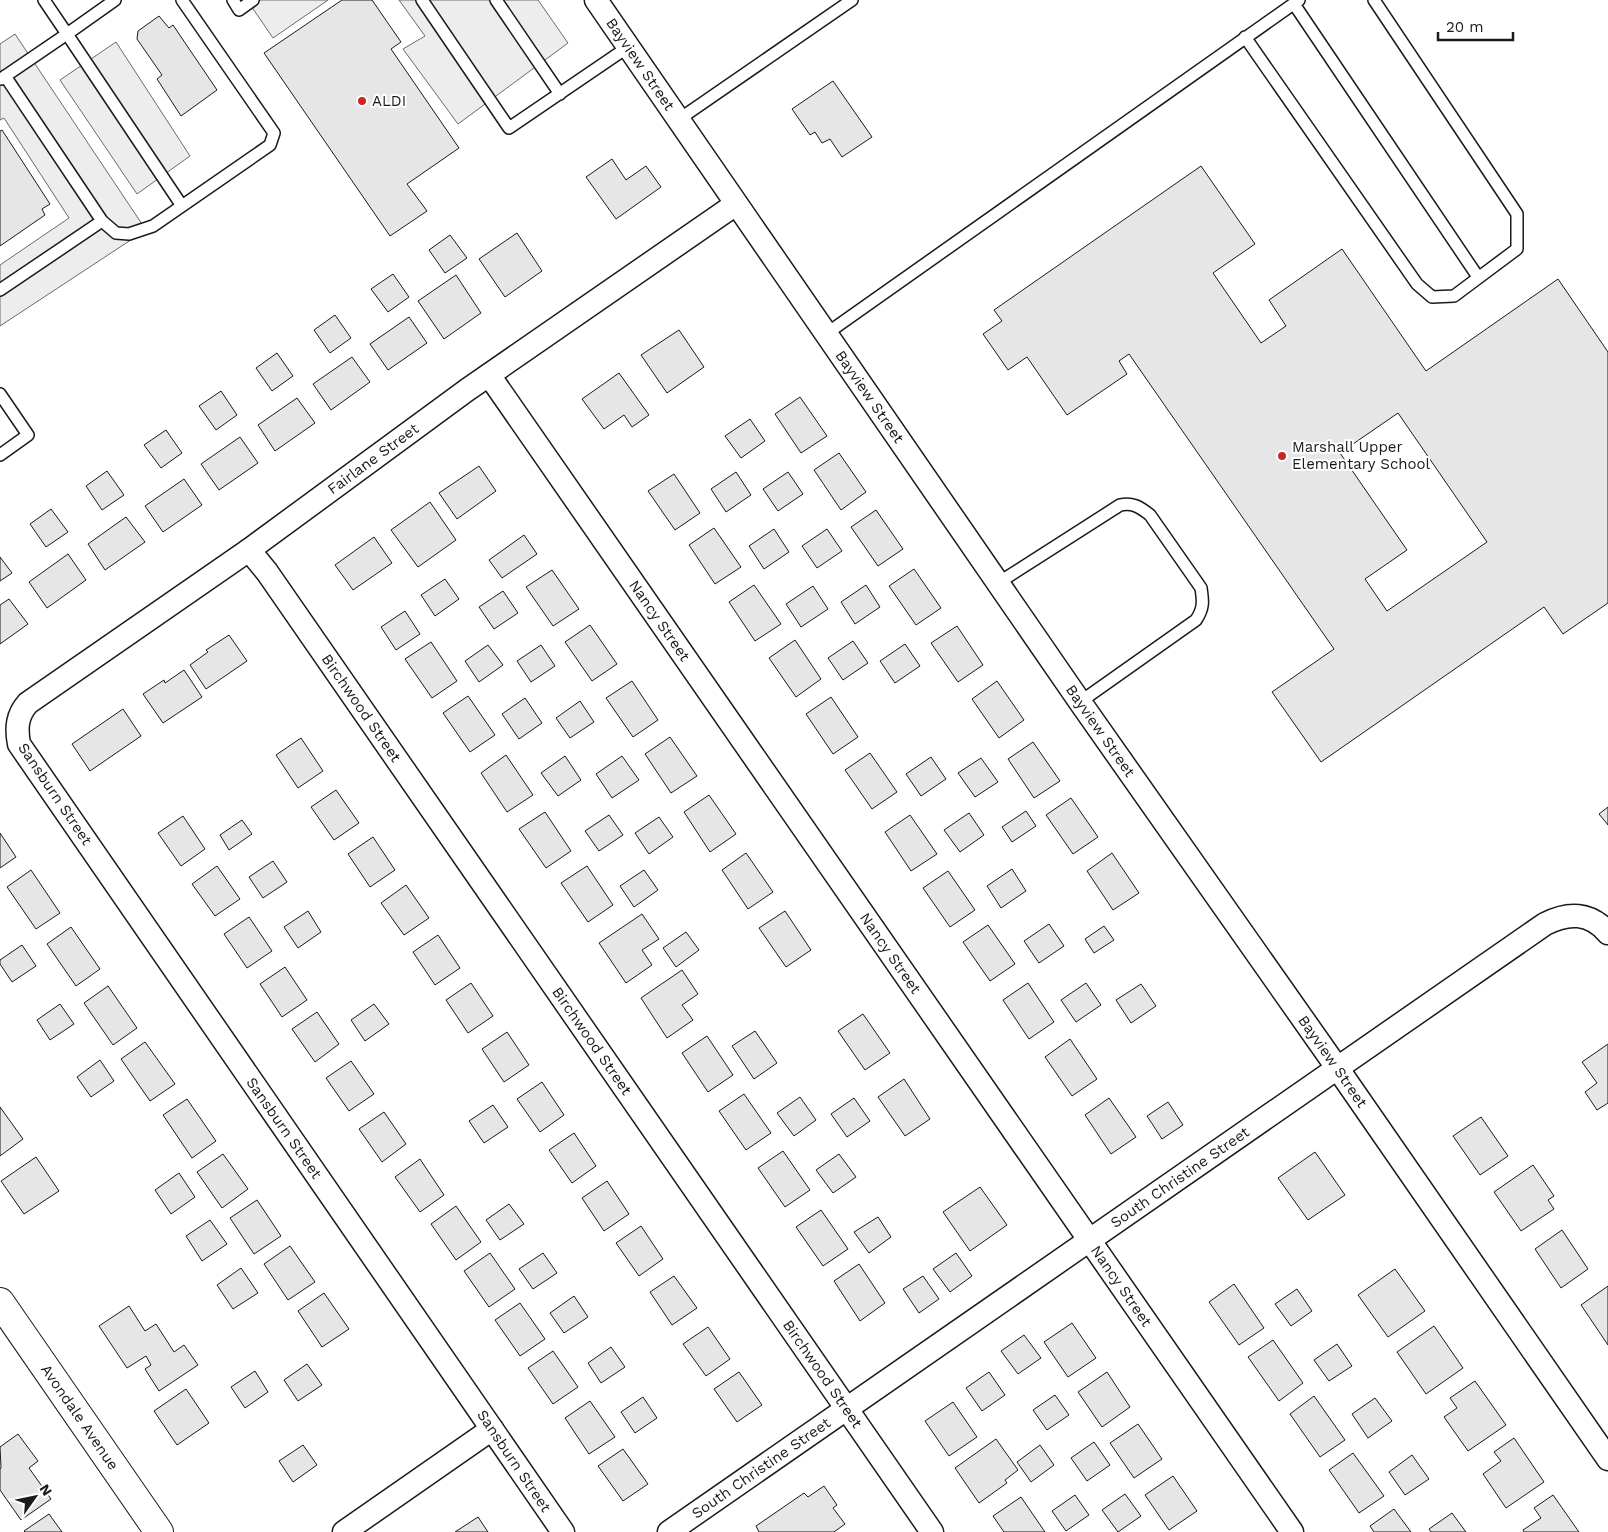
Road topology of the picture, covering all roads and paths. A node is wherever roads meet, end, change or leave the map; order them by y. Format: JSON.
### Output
{"nodes":[{"id":1,"x":44,"y":0,"type":"edge"},
{"id":2,"x":115,"y":0,"type":"edge"},
{"id":3,"x":182,"y":0,"type":"edge"},
{"id":4,"x":232,"y":0,"type":"edge"},
{"id":5,"x":253,"y":0,"type":"edge"},
{"id":6,"x":422,"y":0,"type":"edge"},
{"id":7,"x":496,"y":0,"type":"edge"},
{"id":8,"x":596,"y":0,"type":"edge"},
{"id":9,"x":1374,"y":0,"type":"edge"},
{"id":10,"x":848,"y":1,"type":"edge"},
{"id":11,"x":1296,"y":2,"type":"edge"},
{"id":12,"x":67,"y":34,"type":"junction"},
{"id":13,"x":1245,"y":37,"type":"junction"},
{"id":14,"x":628,"y":47,"type":"junction"},
{"id":15,"x":3,"y":78,"type":"edge"},
{"id":16,"x":560,"y":94,"type":"junction"},
{"id":17,"x":678,"y":120,"type":"junction"},
{"id":18,"x":736,"y":204,"type":"junction"},
{"id":19,"x":182,"y":206,"type":"junction"},
{"id":20,"x":102,"y":221,"type":"junction"},
{"id":21,"x":1478,"y":278,"type":"junction"},
{"id":22,"x":0,"y":290,"type":"edge"},
{"id":23,"x":826,"y":334,"type":"junction"},
{"id":24,"x":489,"y":375,"type":"junction"},
{"id":25,"x":0,"y":394,"type":"edge"},
{"id":26,"x":0,"y":455,"type":"edge"},
{"id":27,"x":249,"y":550,"type":"junction"},
{"id":28,"x":998,"y":583,"type":"junction"},
{"id":29,"x":1080,"y":702,"type":"junction"},
{"id":30,"x":18,"y":720,"type":"joint"},
{"id":31,"x":1608,"y":934,"type":"edge"},
{"id":32,"x":1338,"y":1069,"type":"junction"},
{"id":33,"x":1089,"y":1241,"type":"junction"},
{"id":34,"x":0,"y":1302,"type":"edge"},
{"id":35,"x":846,"y":1408,"type":"junction"},
{"id":36,"x":492,"y":1429,"type":"junction"},
{"id":37,"x":1608,"y":1460,"type":"edge"},
{"id":38,"x":159,"y":1532,"type":"edge"},
{"id":39,"x":344,"y":1532,"type":"edge"},
{"id":40,"x":563,"y":1532,"type":"edge"},
{"id":41,"x":670,"y":1532,"type":"edge"},
{"id":42,"x":932,"y":1532,"type":"edge"},
{"id":43,"x":1292,"y":1532,"type":"edge"}],
"edges":[{"from":1,"to":12,"type":"lane"},
{"from":2,"to":12,"type":"lane"},
{"from":3,"to":19,"type":"lane"},
{"from":4,"to":5,"type":"lane"},
{"from":6,"to":16,"type":"lane"},
{"from":7,"to":16,"type":"lane"},
{"from":8,"to":14,"type":"street","name":"Bayview Street"},
{"from":9,"to":21,"type":"lane"},
{"from":10,"to":17,"type":"lane"},
{"from":11,"to":13,"type":"lane"},
{"from":11,"to":21,"type":"lane"},
{"from":12,"to":15,"type":"lane"},
{"from":12,"to":19,"type":"lane"},
{"from":13,"to":21,"type":"lane"},
{"from":13,"to":23,"type":"lane"},
{"from":14,"to":16,"type":"lane"},
{"from":14,"to":17,"type":"street","name":"Bayview Street"},
{"from":15,"to":20,"type":"lane"},
{"from":17,"to":18,"type":"street","name":"Bayview Street"},
{"from":18,"to":23,"type":"street","name":"Bayview Street"},
{"from":18,"to":24,"type":"street","name":"Fairlane Street"},
{"from":19,"to":20,"type":"lane"},
{"from":20,"to":22,"type":"lane"},
{"from":23,"to":28,"type":"street","name":"Bayview Street"},
{"from":24,"to":27,"type":"street","name":"Fairlane Street"},
{"from":24,"to":33,"type":"street","name":"Nancy Street"},
{"from":25,"to":26,"type":"lane"},
{"from":27,"to":30,"type":"street","name":"Fairlane Street"},
{"from":27,"to":35,"type":"street","name":"Birchwood Street"},
{"from":28,"to":29,"type":"street","name":"Bayview Street"},
{"from":28,"to":29,"type":"lane"},
{"from":29,"to":32,"type":"street","name":"Bayview Street"},
{"from":30,"to":36,"type":"street","name":"Sansburn Street"},
{"from":31,"to":32,"type":"street","name":"South Christine Street"},
{"from":32,"to":33,"type":"street","name":"South Christine Street"},
{"from":32,"to":37,"type":"street","name":"Bayview Street"},
{"from":33,"to":35,"type":"street","name":"South Christine Street"},
{"from":33,"to":43,"type":"street","name":"Nancy Street"},
{"from":34,"to":38,"type":"street","name":"Avondale Avenue"},
{"from":35,"to":41,"type":"street","name":"South Christine Street"},
{"from":35,"to":42,"type":"street","name":"Birchwood Street"},
{"from":36,"to":39,"type":"street"},
{"from":36,"to":40,"type":"street","name":"Sansburn Street"}]}
